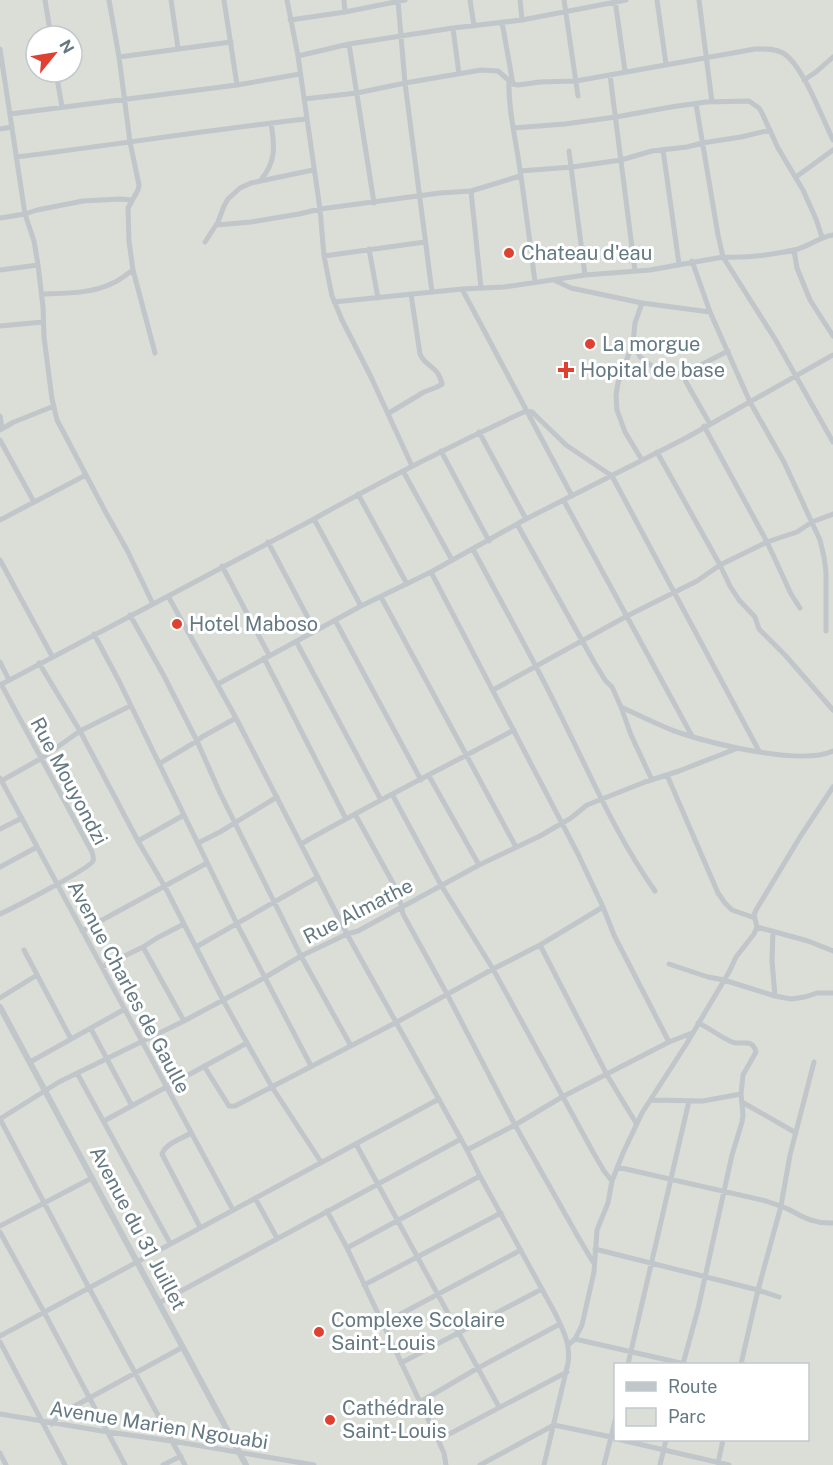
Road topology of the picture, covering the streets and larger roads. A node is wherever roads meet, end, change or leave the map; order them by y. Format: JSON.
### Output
{"nodes":[{"id":1,"x":45,"y":0,"type":"edge"},
{"id":2,"x":109,"y":0,"type":"edge"},
{"id":3,"x":171,"y":0,"type":"edge"},
{"id":4,"x":224,"y":0,"type":"edge"},
{"id":5,"x":287,"y":0,"type":"edge"},
{"id":6,"x":344,"y":0,"type":"edge"},
{"id":7,"x":405,"y":0,"type":"edge"},
{"id":8,"x":470,"y":0,"type":"edge"},
{"id":9,"x":520,"y":0,"type":"edge"},
{"id":10,"x":564,"y":0,"type":"edge"},
{"id":11,"x":626,"y":0,"type":"edge"},
{"id":12,"x":657,"y":0,"type":"edge"},
{"id":13,"x":699,"y":0,"type":"edge"},
{"id":14,"x":388,"y":1,"type":"edge"},
{"id":15,"x":398,"y":1,"type":"edge"},
{"id":16,"x":615,"y":1,"type":"edge"},
{"id":17,"x":565,"y":10,"type":"junction"},
{"id":18,"x":345,"y":12,"type":"junction"},
{"id":19,"x":291,"y":20,"type":"junction"},
{"id":20,"x":522,"y":20,"type":"junction"},
{"id":21,"x":502,"y":22,"type":"junction"},
{"id":22,"x":49,"y":24,"type":"edge"},
{"id":23,"x":474,"y":26,"type":"junction"},
{"id":24,"x":453,"y":28,"type":"junction"},
{"id":25,"x":400,"y":37,"type":"junction"},
{"id":26,"x":231,"y":42,"type":"junction"},
{"id":27,"x":349,"y":44,"type":"junction"},
{"id":28,"x":178,"y":48,"type":"junction"},
{"id":29,"x":0,"y":49,"type":"edge"},
{"id":30,"x":298,"y":56,"type":"junction"},
{"id":31,"x":119,"y":57,"type":"junction"},
{"id":32,"x":707,"y":57,"type":"junction"},
{"id":33,"x":833,"y":57,"type":"edge"},
{"id":34,"x":666,"y":64,"type":"junction"},
{"id":35,"x":625,"y":72,"type":"junction"},
{"id":36,"x":300,"y":74,"type":"junction"},
{"id":37,"x":459,"y":74,"type":"junction"},
{"id":38,"x":610,"y":75,"type":"junction"},
{"id":39,"x":804,"y":80,"type":"junction"},
{"id":40,"x":576,"y":81,"type":"junction"},
{"id":41,"x":511,"y":82,"type":"junction"},
{"id":42,"x":405,"y":83,"type":"junction"},
{"id":43,"x":58,"y":84,"type":"edge"},
{"id":44,"x":237,"y":85,"type":"junction"},
{"id":45,"x":357,"y":93,"type":"junction"},
{"id":46,"x":578,"y":96,"type":"dead end"},
{"id":47,"x":124,"y":99,"type":"junction"},
{"id":48,"x":304,"y":99,"type":"junction"},
{"id":49,"x":712,"y":102,"type":"junction"},
{"id":50,"x":696,"y":104,"type":"junction"},
{"id":51,"x":62,"y":107,"type":"junction"},
{"id":52,"x":10,"y":114,"type":"junction"},
{"id":53,"x":616,"y":117,"type":"junction"},
{"id":54,"x":306,"y":119,"type":"junction"},
{"id":55,"x":271,"y":123,"type":"junction"},
{"id":56,"x":12,"y":127,"type":"junction"},
{"id":57,"x":513,"y":128,"type":"junction"},
{"id":58,"x":0,"y":129,"type":"edge"},
{"id":59,"x":770,"y":130,"type":"junction"},
{"id":60,"x":833,"y":140,"type":"edge"},
{"id":61,"x":130,"y":142,"type":"junction"},
{"id":62,"x":702,"y":143,"type":"junction"},
{"id":63,"x":663,"y":150,"type":"junction"},
{"id":64,"x":833,"y":150,"type":"edge"},
{"id":65,"x":569,"y":151,"type":"dead end"},
{"id":66,"x":16,"y":157,"type":"junction"},
{"id":67,"x":621,"y":160,"type":"junction"},
{"id":68,"x":572,"y":167,"type":"junction"},
{"id":69,"x":313,"y":170,"type":"junction"},
{"id":70,"x":520,"y":173,"type":"junction"},
{"id":71,"x":796,"y":177,"type":"junction"},
{"id":72,"x":260,"y":181,"type":"junction"},
{"id":73,"x":471,"y":191,"type":"junction"},
{"id":74,"x":419,"y":196,"type":"junction"},
{"id":75,"x":132,"y":200,"type":"junction"},
{"id":76,"x":374,"y":203,"type":"junction"},
{"id":77,"x":320,"y":209,"type":"junction"},
{"id":78,"x":26,"y":214,"type":"junction"},
{"id":79,"x":0,"y":218,"type":"edge"},
{"id":80,"x":216,"y":225,"type":"junction"},
{"id":81,"x":833,"y":235,"type":"edge"},
{"id":82,"x":822,"y":237,"type":"junction"},
{"id":83,"x":205,"y":242,"type":"dead end"},
{"id":84,"x":425,"y":242,"type":"junction"},
{"id":85,"x":369,"y":249,"type":"junction"},
{"id":86,"x":794,"y":250,"type":"junction"},
{"id":87,"x":324,"y":255,"type":"junction"},
{"id":88,"x":723,"y":256,"type":"junction"},
{"id":89,"x":692,"y":261,"type":"junction"},
{"id":90,"x":679,"y":264,"type":"junction"},
{"id":91,"x":38,"y":265,"type":"junction"},
{"id":92,"x":0,"y":270,"type":"edge"},
{"id":93,"x":133,"y":270,"type":"junction"},
{"id":94,"x":635,"y":271,"type":"junction"},
{"id":95,"x":585,"y":274,"type":"junction"},
{"id":96,"x":555,"y":280,"type":"junction"},
{"id":97,"x":535,"y":282,"type":"junction"},
{"id":98,"x":481,"y":288,"type":"junction"},
{"id":99,"x":462,"y":289,"type":"junction"},
{"id":100,"x":432,"y":292,"type":"junction"},
{"id":101,"x":42,"y":294,"type":"junction"},
{"id":102,"x":411,"y":294,"type":"junction"},
{"id":103,"x":378,"y":298,"type":"junction"},
{"id":104,"x":334,"y":303,"type":"junction"},
{"id":105,"x":642,"y":303,"type":"junction"},
{"id":106,"x":710,"y":312,"type":"junction"},
{"id":107,"x":43,"y":322,"type":"junction"},
{"id":108,"x":0,"y":326,"type":"edge"},
{"id":109,"x":833,"y":336,"type":"edge"},
{"id":110,"x":633,"y":343,"type":"junction"},
{"id":111,"x":728,"y":351,"type":"junction"},
{"id":112,"x":155,"y":353,"type":"dead end"},
{"id":113,"x":833,"y":355,"type":"edge"},
{"id":114,"x":796,"y":376,"type":"junction"},
{"id":115,"x":685,"y":377,"type":"junction"},
{"id":116,"x":750,"y":402,"type":"junction"},
{"id":117,"x":54,"y":406,"type":"junction"},
{"id":118,"x":526,"y":411,"type":"junction"},
{"id":119,"x":389,"y":413,"type":"junction"},
{"id":120,"x":0,"y":416,"type":"edge"},
{"id":121,"x":707,"y":425,"type":"junction"},
{"id":122,"x":1,"y":429,"type":"edge"},
{"id":123,"x":479,"y":432,"type":"junction"},
{"id":124,"x":0,"y":440,"type":"edge"},
{"id":125,"x":833,"y":442,"type":"edge"},
{"id":126,"x":441,"y":451,"type":"junction"},
{"id":127,"x":657,"y":452,"type":"junction"},
{"id":128,"x":642,"y":460,"type":"junction"},
{"id":129,"x":412,"y":466,"type":"junction"},
{"id":130,"x":403,"y":471,"type":"junction"},
{"id":131,"x":86,"y":475,"type":"junction"},
{"id":132,"x":612,"y":476,"type":"junction"},
{"id":133,"x":358,"y":494,"type":"junction"},
{"id":134,"x":572,"y":496,"type":"junction"},
{"id":135,"x":564,"y":501,"type":"junction"},
{"id":136,"x":34,"y":502,"type":"junction"},
{"id":137,"x":833,"y":514,"type":"edge"},
{"id":138,"x":0,"y":519,"type":"edge"},
{"id":139,"x":314,"y":519,"type":"junction"},
{"id":140,"x":526,"y":519,"type":"junction"},
{"id":141,"x":812,"y":522,"type":"junction"},
{"id":142,"x":518,"y":524,"type":"junction"},
{"id":143,"x":489,"y":541,"type":"junction"},
{"id":144,"x":268,"y":542,"type":"junction"},
{"id":145,"x":768,"y":542,"type":"junction"},
{"id":146,"x":473,"y":549,"type":"junction"},
{"id":147,"x":452,"y":560,"type":"junction"},
{"id":148,"x":0,"y":561,"type":"edge"},
{"id":149,"x":720,"y":565,"type":"junction"},
{"id":150,"x":222,"y":566,"type":"junction"},
{"id":151,"x":430,"y":572,"type":"junction"},
{"id":152,"x":830,"y":572,"type":"edge"},
{"id":153,"x":407,"y":584,"type":"junction"},
{"id":154,"x":675,"y":592,"type":"junction"},
{"id":155,"x":168,"y":596,"type":"junction"},
{"id":156,"x":381,"y":597,"type":"junction"},
{"id":157,"x":153,"y":604,"type":"junction"},
{"id":158,"x":361,"y":606,"type":"junction"},
{"id":159,"x":800,"y":608,"type":"dead end"},
{"id":160,"x":130,"y":615,"type":"junction"},
{"id":161,"x":627,"y":616,"type":"junction"},
{"id":162,"x":335,"y":620,"type":"junction"},
{"id":163,"x":315,"y":631,"type":"junction"},
{"id":164,"x":826,"y":631,"type":"dead end"},
{"id":165,"x":94,"y":634,"type":"junction"},
{"id":166,"x":296,"y":641,"type":"junction"},
{"id":167,"x":582,"y":641,"type":"junction"},
{"id":168,"x":52,"y":656,"type":"junction"},
{"id":169,"x":266,"y":656,"type":"junction"},
{"id":170,"x":0,"y":662,"type":"edge"},
{"id":171,"x":39,"y":663,"type":"junction"},
{"id":172,"x":536,"y":667,"type":"junction"},
{"id":173,"x":9,"y":680,"type":"junction"},
{"id":174,"x":1,"y":684,"type":"edge"},
{"id":175,"x":218,"y":684,"type":"junction"},
{"id":176,"x":493,"y":690,"type":"junction"},
{"id":177,"x":130,"y":706,"type":"junction"},
{"id":178,"x":621,"y":708,"type":"junction"},
{"id":179,"x":833,"y":710,"type":"edge"},
{"id":180,"x":236,"y":718,"type":"junction"},
{"id":181,"x":514,"y":730,"type":"junction"},
{"id":182,"x":80,"y":731,"type":"junction"},
{"id":183,"x":692,"y":736,"type":"junction"},
{"id":184,"x":197,"y":741,"type":"junction"},
{"id":185,"x":738,"y":748,"type":"junction"},
{"id":186,"x":759,"y":751,"type":"junction"},
{"id":187,"x":833,"y":751,"type":"edge"},
{"id":188,"x":466,"y":756,"type":"junction"},
{"id":189,"x":42,"y":758,"type":"junction"},
{"id":190,"x":159,"y":764,"type":"junction"},
{"id":191,"x":667,"y":775,"type":"junction"},
{"id":192,"x":429,"y":776,"type":"junction"},
{"id":193,"x":1,"y":780,"type":"edge"},
{"id":194,"x":421,"y":780,"type":"junction"},
{"id":195,"x":652,"y":780,"type":"junction"},
{"id":196,"x":833,"y":787,"type":"edge"},
{"id":197,"x":392,"y":794,"type":"junction"},
{"id":198,"x":277,"y":797,"type":"junction"},
{"id":199,"x":601,"y":799,"type":"junction"},
{"id":200,"x":381,"y":800,"type":"junction"},
{"id":201,"x":356,"y":814,"type":"junction"},
{"id":202,"x":183,"y":815,"type":"junction"},
{"id":203,"x":22,"y":818,"type":"junction"},
{"id":204,"x":346,"y":819,"type":"junction"},
{"id":205,"x":236,"y":823,"type":"junction"},
{"id":206,"x":561,"y":824,"type":"junction"},
{"id":207,"x":0,"y":829,"type":"edge"},
{"id":208,"x":138,"y":842,"type":"junction"},
{"id":209,"x":198,"y":843,"type":"junction"},
{"id":210,"x":302,"y":844,"type":"junction"},
{"id":211,"x":516,"y":847,"type":"junction"},
{"id":212,"x":38,"y":848,"type":"junction"},
{"id":213,"x":207,"y":863,"type":"junction"},
{"id":214,"x":478,"y":865,"type":"junction"},
{"id":215,"x":0,"y":867,"type":"edge"},
{"id":216,"x":318,"y":877,"type":"junction"},
{"id":217,"x":57,"y":884,"type":"junction"},
{"id":218,"x":441,"y":885,"type":"junction"},
{"id":219,"x":165,"y":886,"type":"junction"},
{"id":220,"x":655,"y":891,"type":"dead end"},
{"id":221,"x":274,"y":901,"type":"junction"},
{"id":222,"x":603,"y":907,"type":"junction"},
{"id":223,"x":402,"y":908,"type":"junction"},
{"id":224,"x":0,"y":915,"type":"edge"},
{"id":225,"x":755,"y":918,"type":"junction"},
{"id":226,"x":184,"y":924,"type":"junction"},
{"id":227,"x":237,"y":924,"type":"junction"},
{"id":228,"x":757,"y":927,"type":"junction"},
{"id":229,"x":82,"y":931,"type":"junction"},
{"id":230,"x":773,"y":932,"type":"junction"},
{"id":231,"x":347,"y":934,"type":"junction"},
{"id":232,"x":540,"y":945,"type":"junction"},
{"id":233,"x":143,"y":947,"type":"junction"},
{"id":234,"x":195,"y":947,"type":"junction"},
{"id":235,"x":24,"y":950,"type":"dead end"},
{"id":236,"x":833,"y":951,"type":"edge"},
{"id":237,"x":301,"y":956,"type":"junction"},
{"id":238,"x":669,"y":964,"type":"dead end"},
{"id":239,"x":102,"y":966,"type":"junction"},
{"id":240,"x":493,"y":969,"type":"junction"},
{"id":241,"x":37,"y":975,"type":"junction"},
{"id":242,"x":264,"y":978,"type":"junction"},
{"id":243,"x":724,"y":980,"type":"junction"},
{"id":244,"x":833,"y":993,"type":"edge"},
{"id":245,"x":447,"y":994,"type":"junction"},
{"id":246,"x":775,"y":996,"type":"junction"},
{"id":247,"x":0,"y":998,"type":"edge"},
{"id":248,"x":223,"y":1000,"type":"junction"},
{"id":249,"x":0,"y":1007,"type":"edge"},
{"id":250,"x":124,"y":1009,"type":"junction"},
{"id":251,"x":184,"y":1021,"type":"junction"},
{"id":252,"x":397,"y":1022,"type":"junction"},
{"id":253,"x":698,"y":1023,"type":"junction"},
{"id":254,"x":91,"y":1029,"type":"junction"},
{"id":255,"x":692,"y":1033,"type":"junction"},
{"id":256,"x":71,"y":1038,"type":"junction"},
{"id":257,"x":669,"y":1042,"type":"junction"},
{"id":258,"x":142,"y":1043,"type":"junction"},
{"id":259,"x":247,"y":1043,"type":"junction"},
{"id":260,"x":351,"y":1046,"type":"junction"},
{"id":261,"x":108,"y":1059,"type":"junction"},
{"id":262,"x":30,"y":1062,"type":"junction"},
{"id":263,"x":814,"y":1062,"type":"dead end"},
{"id":264,"x":204,"y":1066,"type":"junction"},
{"id":265,"x":311,"y":1066,"type":"junction"},
{"id":266,"x":77,"y":1073,"type":"junction"},
{"id":267,"x":608,"y":1075,"type":"junction"},
{"id":268,"x":167,"y":1087,"type":"junction"},
{"id":269,"x":272,"y":1087,"type":"junction"},
{"id":270,"x":46,"y":1091,"type":"junction"},
{"id":271,"x":741,"y":1094,"type":"junction"},
{"id":272,"x":562,"y":1097,"type":"junction"},
{"id":273,"x":439,"y":1099,"type":"junction"},
{"id":274,"x":651,"y":1100,"type":"junction"},
{"id":275,"x":689,"y":1101,"type":"junction"},
{"id":276,"x":742,"y":1102,"type":"junction"},
{"id":277,"x":132,"y":1106,"type":"junction"},
{"id":278,"x":0,"y":1119,"type":"edge"},
{"id":279,"x":104,"y":1121,"type":"junction"},
{"id":280,"x":636,"y":1123,"type":"junction"},
{"id":281,"x":515,"y":1125,"type":"junction"},
{"id":282,"x":190,"y":1133,"type":"junction"},
{"id":283,"x":796,"y":1133,"type":"junction"},
{"id":284,"x":461,"y":1139,"type":"junction"},
{"id":285,"x":356,"y":1144,"type":"junction"},
{"id":286,"x":467,"y":1150,"type":"junction"},
{"id":287,"x":321,"y":1162,"type":"junction"},
{"id":288,"x":617,"y":1167,"type":"junction"},
{"id":289,"x":480,"y":1176,"type":"junction"},
{"id":290,"x":92,"y":1178,"type":"junction"},
{"id":291,"x":672,"y":1179,"type":"junction"},
{"id":292,"x":612,"y":1181,"type":"junction"},
{"id":293,"x":378,"y":1184,"type":"junction"},
{"id":294,"x":723,"y":1191,"type":"junction"},
{"id":295,"x":255,"y":1198,"type":"junction"},
{"id":296,"x":45,"y":1204,"type":"junction"},
{"id":297,"x":781,"y":1206,"type":"junction"},
{"id":298,"x":233,"y":1210,"type":"junction"},
{"id":299,"x":327,"y":1211,"type":"junction"},
{"id":300,"x":501,"y":1213,"type":"junction"},
{"id":301,"x":398,"y":1221,"type":"junction"},
{"id":302,"x":833,"y":1223,"type":"edge"},
{"id":303,"x":0,"y":1226,"type":"edge"},
{"id":304,"x":200,"y":1227,"type":"junction"},
{"id":305,"x":0,"y":1232,"type":"edge"},
{"id":306,"x":277,"y":1238,"type":"junction"},
{"id":307,"x":170,"y":1243,"type":"junction"},
{"id":308,"x":347,"y":1248,"type":"junction"},
{"id":309,"x":595,"y":1249,"type":"junction"},
{"id":310,"x":521,"y":1250,"type":"junction"},
{"id":311,"x":418,"y":1257,"type":"junction"},
{"id":312,"x":137,"y":1262,"type":"junction"},
{"id":313,"x":595,"y":1264,"type":"junction"},
{"id":314,"x":652,"y":1264,"type":"junction"},
{"id":315,"x":704,"y":1278,"type":"junction"},
{"id":316,"x":364,"y":1286,"type":"junction"},
{"id":317,"x":89,"y":1288,"type":"junction"},
{"id":318,"x":542,"y":1289,"type":"junction"},
{"id":319,"x":758,"y":1290,"type":"junction"},
{"id":320,"x":438,"y":1294,"type":"junction"},
{"id":321,"x":778,"y":1297,"type":"dead end"},
{"id":322,"x":159,"y":1303,"type":"junction"},
{"id":323,"x":44,"y":1312,"type":"junction"},
{"id":324,"x":382,"y":1324,"type":"junction"},
{"id":325,"x":560,"y":1324,"type":"junction"},
{"id":326,"x":458,"y":1333,"type":"junction"},
{"id":327,"x":0,"y":1336,"type":"edge"},
{"id":328,"x":575,"y":1339,"type":"junction"},
{"id":329,"x":0,"y":1342,"type":"edge"},
{"id":330,"x":569,"y":1344,"type":"junction"},
{"id":331,"x":183,"y":1347,"type":"junction"},
{"id":332,"x":631,"y":1352,"type":"junction"},
{"id":333,"x":401,"y":1363,"type":"junction"},
{"id":334,"x":628,"y":1363,"type":"edge"},
{"id":335,"x":680,"y":1363,"type":"edge"},
{"id":336,"x":685,"y":1363,"type":"edge"},
{"id":337,"x":741,"y":1363,"type":"edge"},
{"id":338,"x":478,"y":1368,"type":"junction"},
{"id":339,"x":567,"y":1372,"type":"junction"},
{"id":340,"x":136,"y":1373,"type":"junction"},
{"id":341,"x":89,"y":1397,"type":"junction"},
{"id":342,"x":420,"y":1402,"type":"junction"},
{"id":343,"x":499,"y":1407,"type":"junction"},
{"id":344,"x":0,"y":1414,"type":"edge"},
{"id":345,"x":41,"y":1422,"type":"junction"},
{"id":346,"x":52,"y":1424,"type":"junction"},
{"id":347,"x":554,"y":1425,"type":"junction"},
{"id":348,"x":108,"y":1432,"type":"junction"},
{"id":349,"x":613,"y":1438,"type":"edge"},
{"id":350,"x":438,"y":1440,"type":"junction"},
{"id":351,"x":172,"y":1441,"type":"junction"},
{"id":352,"x":626,"y":1441,"type":"edge"},
{"id":353,"x":666,"y":1441,"type":"edge"},
{"id":354,"x":723,"y":1441,"type":"edge"},
{"id":355,"x":664,"y":1449,"type":"junction"},
{"id":356,"x":0,"y":1453,"type":"edge"},
{"id":357,"x":240,"y":1453,"type":"junction"},
{"id":358,"x":181,"y":1456,"type":"junction"},
{"id":359,"x":718,"y":1463,"type":"edge"},
{"id":360,"x":6,"y":1465,"type":"edge"},
{"id":361,"x":65,"y":1465,"type":"edge"},
{"id":362,"x":125,"y":1465,"type":"edge"},
{"id":363,"x":164,"y":1465,"type":"edge"},
{"id":364,"x":185,"y":1465,"type":"edge"},
{"id":365,"x":246,"y":1465,"type":"edge"},
{"id":366,"x":314,"y":1465,"type":"edge"},
{"id":367,"x":446,"y":1465,"type":"edge"},
{"id":368,"x":480,"y":1465,"type":"edge"},
{"id":369,"x":544,"y":1465,"type":"edge"},
{"id":370,"x":604,"y":1465,"type":"edge"},
{"id":371,"x":660,"y":1465,"type":"edge"},
{"id":372,"x":729,"y":1465,"type":"edge"}],
"edges":[{"from":1,"to":22,"type":"street"},
{"from":2,"to":31,"type":"street"},
{"from":3,"to":28,"type":"street"},
{"from":4,"to":26,"type":"street"},
{"from":5,"to":19,"type":"street"},
{"from":6,"to":18,"type":"street"},
{"from":7,"to":15,"type":"street"},
{"from":8,"to":23,"type":"street"},
{"from":9,"to":20,"type":"street"},
{"from":10,"to":17,"type":"street"},
{"from":11,"to":16,"type":"street"},
{"from":12,"to":34,"type":"street"},
{"from":13,"to":32,"type":"street"},
{"from":14,"to":15,"type":"street"},
{"from":14,"to":18,"type":"street"},
{"from":15,"to":25,"type":"street"},
{"from":16,"to":17,"type":"street"},
{"from":16,"to":35,"type":"street"},
{"from":17,"to":20,"type":"street"},
{"from":17,"to":40,"type":"street"},
{"from":18,"to":19,"type":"street"},
{"from":19,"to":30,"type":"street"},
{"from":20,"to":21,"type":"street"},
{"from":21,"to":23,"type":"street"},
{"from":21,"to":41,"type":"street"},
{"from":23,"to":24,"type":"street"},
{"from":24,"to":25,"type":"street"},
{"from":24,"to":37,"type":"street"},
{"from":25,"to":27,"type":"street"},
{"from":25,"to":42,"type":"street"},
{"from":26,"to":28,"type":"street"},
{"from":26,"to":44,"type":"street"},
{"from":27,"to":30,"type":"street"},
{"from":27,"to":45,"type":"street"},
{"from":28,"to":31,"type":"street"},
{"from":29,"to":52,"type":"street"},
{"from":30,"to":36,"type":"street"},
{"from":31,"to":47,"type":"street"},
{"from":32,"to":34,"type":"street"},
{"from":32,"to":39,"type":"street"},
{"from":32,"to":49,"type":"street"},
{"from":33,"to":39,"type":"street"},
{"from":34,"to":35,"type":"street"},
{"from":35,"to":38,"type":"street"},
{"from":36,"to":44,"type":"street"},
{"from":36,"to":48,"type":"street"},
{"from":37,"to":41,"type":"street"},
{"from":37,"to":42,"type":"street"},
{"from":38,"to":40,"type":"street"},
{"from":38,"to":53,"type":"street"},
{"from":39,"to":60,"type":"street"},
{"from":40,"to":41,"type":"street"},
{"from":40,"to":46,"type":"street"},
{"from":41,"to":57,"type":"street"},
{"from":42,"to":45,"type":"street"},
{"from":42,"to":74,"type":"street"},
{"from":43,"to":51,"type":"street"},
{"from":44,"to":47,"type":"street"},
{"from":45,"to":48,"type":"street"},
{"from":45,"to":76,"type":"street"},
{"from":47,"to":51,"type":"street"},
{"from":47,"to":61,"type":"street"},
{"from":48,"to":54,"type":"street"},
{"from":49,"to":50,"type":"street"},
{"from":49,"to":59,"type":"street"},
{"from":50,"to":53,"type":"street"},
{"from":50,"to":62,"type":"street"},
{"from":51,"to":52,"type":"street"},
{"from":52,"to":56,"type":"street"},
{"from":53,"to":57,"type":"street"},
{"from":53,"to":67,"type":"street"},
{"from":54,"to":55,"type":"street"},
{"from":54,"to":69,"type":"street"},
{"from":55,"to":61,"type":"street"},
{"from":55,"to":72,"type":"street"},
{"from":56,"to":58,"type":"street"},
{"from":56,"to":66,"type":"street"},
{"from":57,"to":70,"type":"street"},
{"from":59,"to":62,"type":"street"},
{"from":59,"to":71,"type":"street"},
{"from":61,"to":66,"type":"street"},
{"from":61,"to":75,"type":"street"},
{"from":62,"to":63,"type":"street"},
{"from":62,"to":88,"type":"street"},
{"from":63,"to":67,"type":"street"},
{"from":63,"to":90,"type":"street"},
{"from":64,"to":71,"type":"street"},
{"from":65,"to":68,"type":"street"},
{"from":66,"to":78,"type":"street"},
{"from":67,"to":68,"type":"street"},
{"from":67,"to":94,"type":"street"},
{"from":68,"to":70,"type":"street"},
{"from":68,"to":95,"type":"street"},
{"from":69,"to":72,"type":"street"},
{"from":69,"to":77,"type":"street"},
{"from":70,"to":73,"type":"street"},
{"from":70,"to":97,"type":"street"},
{"from":71,"to":82,"type":"street"},
{"from":72,"to":80,"type":"street"},
{"from":73,"to":74,"type":"street"},
{"from":73,"to":98,"type":"street"},
{"from":74,"to":76,"type":"street"},
{"from":74,"to":84,"type":"street"},
{"from":75,"to":78,"type":"street"},
{"from":75,"to":93,"type":"street"},
{"from":76,"to":77,"type":"street"},
{"from":77,"to":80,"type":"street"},
{"from":77,"to":87,"type":"street"},
{"from":78,"to":79,"type":"street"},
{"from":78,"to":91,"type":"street"},
{"from":80,"to":83,"type":"street"},
{"from":81,"to":82,"type":"street"},
{"from":82,"to":86,"type":"street"},
{"from":84,"to":85,"type":"street"},
{"from":84,"to":100,"type":"street"},
{"from":85,"to":87,"type":"street"},
{"from":85,"to":103,"type":"street"},
{"from":86,"to":88,"type":"street"},
{"from":86,"to":109,"type":"street"},
{"from":87,"to":104,"type":"street"},
{"from":88,"to":89,"type":"street"},
{"from":88,"to":114,"type":"street"},
{"from":89,"to":90,"type":"street"},
{"from":89,"to":106,"type":"street"},
{"from":90,"to":94,"type":"street"},
{"from":91,"to":92,"type":"street"},
{"from":91,"to":101,"type":"street"},
{"from":93,"to":101,"type":"street"},
{"from":93,"to":112,"type":"street"},
{"from":94,"to":95,"type":"street"},
{"from":95,"to":96,"type":"street"},
{"from":96,"to":97,"type":"street"},
{"from":96,"to":105,"type":"street"},
{"from":97,"to":98,"type":"street"},
{"from":98,"to":99,"type":"street"},
{"from":99,"to":100,"type":"street"},
{"from":99,"to":118,"type":"street"},
{"from":100,"to":102,"type":"street"},
{"from":101,"to":107,"type":"street"},
{"from":102,"to":103,"type":"street"},
{"from":102,"to":119,"type":"street"},
{"from":103,"to":104,"type":"street"},
{"from":104,"to":119,"type":"street"},
{"from":105,"to":106,"type":"street"},
{"from":105,"to":110,"type":"street"},
{"from":106,"to":111,"type":"street"},
{"from":107,"to":108,"type":"street"},
{"from":107,"to":117,"type":"street"},
{"from":110,"to":115,"type":"street"},
{"from":110,"to":128,"type":"street"},
{"from":111,"to":115,"type":"street"},
{"from":111,"to":116,"type":"street"},
{"from":113,"to":114,"type":"street"},
{"from":114,"to":116,"type":"street"},
{"from":114,"to":125,"type":"street"},
{"from":115,"to":121,"type":"street"},
{"from":116,"to":121,"type":"street"},
{"from":116,"to":141,"type":"street"},
{"from":117,"to":122,"type":"street"},
{"from":117,"to":131,"type":"street"},
{"from":118,"to":123,"type":"street"},
{"from":118,"to":132,"type":"street"},
{"from":118,"to":134,"type":"street"},
{"from":119,"to":129,"type":"street"},
{"from":120,"to":122,"type":"street"},
{"from":121,"to":127,"type":"street"},
{"from":121,"to":145,"type":"street"},
{"from":123,"to":126,"type":"street"},
{"from":123,"to":140,"type":"street"},
{"from":124,"to":136,"type":"street"},
{"from":126,"to":129,"type":"street"},
{"from":126,"to":143,"type":"street"},
{"from":127,"to":128,"type":"street"},
{"from":127,"to":149,"type":"street"},
{"from":128,"to":132,"type":"street"},
{"from":129,"to":130,"type":"street"},
{"from":130,"to":133,"type":"street"},
{"from":130,"to":147,"type":"street"},
{"from":131,"to":136,"type":"street"},
{"from":131,"to":157,"type":"street"},
{"from":132,"to":134,"type":"street"},
{"from":132,"to":154,"type":"street"},
{"from":133,"to":139,"type":"street"},
{"from":133,"to":153,"type":"street"},
{"from":134,"to":135,"type":"street"},
{"from":135,"to":140,"type":"street"},
{"from":135,"to":161,"type":"street"},
{"from":136,"to":138,"type":"street"},
{"from":137,"to":141,"type":"street"},
{"from":139,"to":144,"type":"street"},
{"from":139,"to":158,"type":"street"},
{"from":140,"to":142,"type":"street"},
{"from":141,"to":145,"type":"street"},
{"from":141,"to":152,"type":"street"},
{"from":142,"to":143,"type":"street"},
{"from":142,"to":167,"type":"street"},
{"from":143,"to":146,"type":"street"},
{"from":144,"to":150,"type":"street"},
{"from":144,"to":163,"type":"street"},
{"from":145,"to":149,"type":"street"},
{"from":145,"to":159,"type":"street"},
{"from":146,"to":147,"type":"street"},
{"from":146,"to":172,"type":"street"},
{"from":147,"to":151,"type":"street"},
{"from":148,"to":168,"type":"street"},
{"from":149,"to":154,"type":"street"},
{"from":149,"to":179,"type":"street"},
{"from":150,"to":155,"type":"street"},
{"from":150,"to":169,"type":"street"},
{"from":151,"to":153,"type":"street"},
{"from":151,"to":176,"type":"street"},
{"from":152,"to":164,"type":"street"},
{"from":153,"to":156,"type":"street"},
{"from":154,"to":161,"type":"street"},
{"from":154,"to":186,"type":"street"},
{"from":155,"to":157,"type":"street"},
{"from":155,"to":175,"type":"street"},
{"from":156,"to":158,"type":"street"},
{"from":156,"to":188,"type":"street"},
{"from":157,"to":160,"type":"street"},
{"from":158,"to":162,"type":"street"},
{"from":160,"to":165,"type":"street"},
{"from":160,"to":184,"type":"street"},
{"from":161,"to":167,"type":"street"},
{"from":161,"to":183,"type":"street"},
{"from":162,"to":163,"type":"street"},
{"from":162,"to":194,"type":"street"},
{"from":163,"to":166,"type":"street"},
{"from":165,"to":168,"type":"street"},
{"from":165,"to":177,"type":"street"},
{"from":166,"to":169,"type":"street"},
{"from":166,"to":200,"type":"street"},
{"from":167,"to":172,"type":"street"},
{"from":167,"to":178,"type":"street"},
{"from":168,"to":171,"type":"street"},
{"from":169,"to":175,"type":"street"},
{"from":169,"to":204,"type":"street"},
{"from":170,"to":173,"type":"street"},
{"from":171,"to":173,"type":"street"},
{"from":171,"to":182,"type":"street"},
{"from":172,"to":176,"type":"street"},
{"from":172,"to":199,"type":"street"},
{"from":173,"to":174,"type":"street"},
{"from":174,"to":189,"type":"street","name":"Rue Mouyondzi"},
{"from":175,"to":180,"type":"street"},
{"from":176,"to":181,"type":"street"},
{"from":177,"to":182,"type":"street"},
{"from":177,"to":190,"type":"street"},
{"from":178,"to":183,"type":"street"},
{"from":178,"to":195,"type":"street"},
{"from":180,"to":184,"type":"street"},
{"from":180,"to":198,"type":"street"},
{"from":181,"to":188,"type":"street"},
{"from":181,"to":206,"type":"street"},
{"from":182,"to":189,"type":"street"},
{"from":182,"to":208,"type":"street"},
{"from":183,"to":185,"type":"street"},
{"from":184,"to":190,"type":"street"},
{"from":184,"to":205,"type":"street"},
{"from":185,"to":186,"type":"street"},
{"from":185,"to":191,"type":"street","name":"Rue Almathe"},
{"from":186,"to":187,"type":"street"},
{"from":188,"to":192,"type":"street"},
{"from":188,"to":211,"type":"street"},
{"from":189,"to":193,"type":"street"},
{"from":189,"to":217,"type":"street","name":"Rue Mouyondzi"},
{"from":190,"to":202,"type":"street"},
{"from":191,"to":195,"type":"street","name":"Rue Almathe"},
{"from":191,"to":225,"type":"street"},
{"from":192,"to":194,"type":"street"},
{"from":192,"to":214,"type":"street"},
{"from":193,"to":203,"type":"street","name":"Avenue Charles de Gaulle"},
{"from":194,"to":197,"type":"street"},
{"from":195,"to":199,"type":"street","name":"Rue Almathe"},
{"from":196,"to":225,"type":"street"},
{"from":197,"to":200,"type":"street"},
{"from":197,"to":218,"type":"street"},
{"from":198,"to":205,"type":"street"},
{"from":198,"to":210,"type":"street"},
{"from":199,"to":206,"type":"street","name":"Rue Almathe"},
{"from":199,"to":220,"type":"street"},
{"from":200,"to":201,"type":"street"},
{"from":201,"to":204,"type":"street"},
{"from":201,"to":223,"type":"street"},
{"from":202,"to":208,"type":"street"},
{"from":202,"to":209,"type":"street"},
{"from":203,"to":207,"type":"street"},
{"from":203,"to":212,"type":"street","name":"Avenue Charles de Gaulle"},
{"from":204,"to":210,"type":"street"},
{"from":205,"to":209,"type":"street"},
{"from":205,"to":221,"type":"street"},
{"from":206,"to":211,"type":"street","name":"Rue Almathe"},
{"from":206,"to":222,"type":"street"},
{"from":208,"to":219,"type":"street"},
{"from":209,"to":213,"type":"street"},
{"from":210,"to":216,"type":"street"},
{"from":211,"to":214,"type":"street","name":"Rue Almathe"},
{"from":212,"to":215,"type":"street"},
{"from":212,"to":217,"type":"street","name":"Avenue Charles de Gaulle"},
{"from":213,"to":219,"type":"street"},
{"from":213,"to":227,"type":"street"},
{"from":214,"to":218,"type":"street","name":"Rue Almathe"},
{"from":216,"to":221,"type":"street"},
{"from":216,"to":231,"type":"street"},
{"from":217,"to":224,"type":"street","name":"Rue Mouyondzi"},
{"from":217,"to":229,"type":"street","name":"Avenue Charles de Gaulle"},
{"from":218,"to":223,"type":"street","name":"Rue Almathe"},
{"from":218,"to":240,"type":"street"},
{"from":219,"to":226,"type":"street"},
{"from":219,"to":229,"type":"street"},
{"from":221,"to":227,"type":"street"},
{"from":221,"to":237,"type":"street"},
{"from":222,"to":232,"type":"street"},
{"from":222,"to":257,"type":"street"},
{"from":223,"to":231,"type":"street","name":"Rue Almathe"},
{"from":223,"to":245,"type":"street"},
{"from":225,"to":228,"type":"street"},
{"from":226,"to":233,"type":"street"},
{"from":226,"to":234,"type":"street"},
{"from":227,"to":234,"type":"street"},
{"from":227,"to":242,"type":"street"},
{"from":228,"to":230,"type":"street"},
{"from":228,"to":243,"type":"street"},
{"from":229,"to":239,"type":"street","name":"Avenue Charles de Gaulle"},
{"from":230,"to":236,"type":"street"},
{"from":230,"to":246,"type":"street"},
{"from":231,"to":237,"type":"street","name":"Rue Almathe"},
{"from":231,"to":252,"type":"street"},
{"from":232,"to":240,"type":"street"},
{"from":232,"to":267,"type":"street"},
{"from":233,"to":239,"type":"street"},
{"from":233,"to":251,"type":"street"},
{"from":234,"to":248,"type":"street"},
{"from":235,"to":241,"type":"street"},
{"from":237,"to":242,"type":"street","name":"Rue Almathe"},
{"from":237,"to":260,"type":"street"},
{"from":238,"to":243,"type":"street"},
{"from":239,"to":250,"type":"street","name":"Avenue Charles de Gaulle"},
{"from":240,"to":245,"type":"street"},
{"from":240,"to":272,"type":"street"},
{"from":241,"to":247,"type":"street"},
{"from":241,"to":256,"type":"street"},
{"from":242,"to":248,"type":"street","name":"Rue Almathe"},
{"from":242,"to":265,"type":"street"},
{"from":243,"to":246,"type":"street"},
{"from":243,"to":253,"type":"street"},
{"from":244,"to":246,"type":"street"},
{"from":245,"to":252,"type":"street"},
{"from":245,"to":281,"type":"street"},
{"from":248,"to":251,"type":"street","name":"Rue Almathe"},
{"from":248,"to":259,"type":"street"},
{"from":249,"to":262,"type":"street","name":"Avenue du 31 Juillet"},
{"from":250,"to":254,"type":"street"},
{"from":250,"to":258,"type":"street","name":"Avenue Charles de Gaulle"},
{"from":251,"to":258,"type":"street","name":"Rue Almathe"},
{"from":252,"to":260,"type":"street"},
{"from":252,"to":273,"type":"street"},
{"from":253,"to":255,"type":"street"},
{"from":253,"to":271,"type":"street"},
{"from":254,"to":256,"type":"street"},
{"from":254,"to":261,"type":"street"},
{"from":255,"to":257,"type":"street"},
{"from":255,"to":274,"type":"street"},
{"from":256,"to":262,"type":"street"},
{"from":257,"to":267,"type":"street"},
{"from":258,"to":261,"type":"street","name":"Rue Almathe"},
{"from":258,"to":268,"type":"street","name":"Avenue Charles de Gaulle"},
{"from":259,"to":264,"type":"street"},
{"from":259,"to":269,"type":"street"},
{"from":260,"to":265,"type":"street"},
{"from":261,"to":266,"type":"street","name":"Rue Almathe"},
{"from":261,"to":277,"type":"street"},
{"from":262,"to":270,"type":"street","name":"Avenue du 31 Juillet"},
{"from":263,"to":283,"type":"street"},
{"from":264,"to":268,"type":"street"},
{"from":264,"to":269,"type":"street"},
{"from":265,"to":269,"type":"street"},
{"from":266,"to":270,"type":"street","name":"Rue Almathe"},
{"from":266,"to":279,"type":"street"},
{"from":267,"to":272,"type":"street"},
{"from":267,"to":280,"type":"street"},
{"from":268,"to":277,"type":"street"},
{"from":268,"to":282,"type":"street","name":"Avenue Charles de Gaulle"},
{"from":269,"to":287,"type":"street"},
{"from":270,"to":278,"type":"street","name":"Rue Almathe"},
{"from":270,"to":290,"type":"street","name":"Avenue du 31 Juillet"},
{"from":271,"to":275,"type":"street"},
{"from":271,"to":276,"type":"street"},
{"from":272,"to":281,"type":"street"},
{"from":272,"to":292,"type":"street"},
{"from":273,"to":284,"type":"street"},
{"from":273,"to":285,"type":"street"},
{"from":274,"to":275,"type":"street"},
{"from":274,"to":280,"type":"street"},
{"from":275,"to":291,"type":"street"},
{"from":276,"to":283,"type":"street"},
{"from":276,"to":294,"type":"street"},
{"from":277,"to":279,"type":"street"},
{"from":278,"to":296,"type":"street"},
{"from":279,"to":307,"type":"street"},
{"from":280,"to":288,"type":"street"},
{"from":281,"to":286,"type":"street"},
{"from":281,"to":313,"type":"street"},
{"from":282,"to":298,"type":"street","name":"Avenue Charles de Gaulle"},
{"from":282,"to":304,"type":"street"},
{"from":283,"to":297,"type":"street"},
{"from":284,"to":286,"type":"street"},
{"from":284,"to":293,"type":"street"},
{"from":285,"to":287,"type":"street"},
{"from":285,"to":293,"type":"street"},
{"from":286,"to":289,"type":"street"},
{"from":287,"to":295,"type":"street"},
{"from":288,"to":291,"type":"street"},
{"from":288,"to":292,"type":"street"},
{"from":289,"to":300,"type":"street"},
{"from":289,"to":301,"type":"street"},
{"from":290,"to":296,"type":"street"},
{"from":290,"to":312,"type":"street","name":"Avenue du 31 Juillet"},
{"from":291,"to":294,"type":"street"},
{"from":291,"to":314,"type":"street"},
{"from":292,"to":309,"type":"street"},
{"from":293,"to":299,"type":"street"},
{"from":293,"to":301,"type":"street"},
{"from":294,"to":297,"type":"street"},
{"from":294,"to":315,"type":"street"},
{"from":295,"to":298,"type":"street"},
{"from":295,"to":306,"type":"street"},
{"from":296,"to":303,"type":"street"},
{"from":296,"to":317,"type":"street"},
{"from":297,"to":302,"type":"street"},
{"from":297,"to":319,"type":"street"},
{"from":298,"to":304,"type":"street"},
{"from":299,"to":306,"type":"street"},
{"from":299,"to":308,"type":"street"},
{"from":300,"to":310,"type":"street"},
{"from":300,"to":311,"type":"street"},
{"from":301,"to":308,"type":"street"},
{"from":301,"to":311,"type":"street"},
{"from":304,"to":307,"type":"street"},
{"from":305,"to":323,"type":"street"},
{"from":306,"to":322,"type":"street"},
{"from":307,"to":312,"type":"street"},
{"from":308,"to":316,"type":"street"},
{"from":309,"to":313,"type":"street"},
{"from":309,"to":314,"type":"street"},
{"from":310,"to":318,"type":"street"},
{"from":310,"to":320,"type":"street"},
{"from":311,"to":316,"type":"street"},
{"from":311,"to":320,"type":"street"},
{"from":312,"to":317,"type":"street"},
{"from":312,"to":322,"type":"street","name":"Avenue du 31 Juillet"},
{"from":313,"to":328,"type":"street"},
{"from":314,"to":315,"type":"street"},
{"from":314,"to":332,"type":"street"},
{"from":315,"to":319,"type":"street"},
{"from":315,"to":336,"type":"street"},
{"from":316,"to":324,"type":"street"},
{"from":317,"to":323,"type":"street"},
{"from":317,"to":340,"type":"street"},
{"from":318,"to":325,"type":"street"},
{"from":318,"to":326,"type":"street"},
{"from":319,"to":321,"type":"street"},
{"from":319,"to":337,"type":"street"},
{"from":320,"to":324,"type":"street"},
{"from":320,"to":326,"type":"street"},
{"from":322,"to":331,"type":"street","name":"Avenue du 31 Juillet"},
{"from":323,"to":327,"type":"street"},
{"from":323,"to":341,"type":"street"},
{"from":324,"to":333,"type":"street"},
{"from":325,"to":330,"type":"street"},
{"from":325,"to":338,"type":"street"},
{"from":326,"to":333,"type":"street"},
{"from":326,"to":338,"type":"street"},
{"from":328,"to":330,"type":"street"},
{"from":328,"to":332,"type":"street"},
{"from":329,"to":345,"type":"street"},
{"from":330,"to":339,"type":"street"},
{"from":331,"to":340,"type":"street"},
{"from":331,"to":357,"type":"street","name":"Avenue du 31 Juillet"},
{"from":332,"to":334,"type":"street"},
{"from":332,"to":335,"type":"street"},
{"from":333,"to":342,"type":"street"},
{"from":338,"to":342,"type":"street"},
{"from":338,"to":343,"type":"street"},
{"from":339,"to":343,"type":"street"},
{"from":339,"to":347,"type":"street"},
{"from":340,"to":341,"type":"street"},
{"from":340,"to":351,"type":"street"},
{"from":341,"to":346,"type":"street"},
{"from":341,"to":348,"type":"street"},
{"from":342,"to":350,"type":"street"},
{"from":343,"to":350,"type":"street"},
{"from":344,"to":345,"type":"street","name":"Avenue Marien Ngouabi"},
{"from":345,"to":346,"type":"street","name":"Avenue Marien Ngouabi"},
{"from":345,"to":361,"type":"street"},
{"from":346,"to":348,"type":"street","name":"Avenue Marien Ngouabi"},
{"from":347,"to":349,"type":"street"},
{"from":347,"to":368,"type":"street"},
{"from":347,"to":369,"type":"street"},
{"from":348,"to":351,"type":"street","name":"Avenue Marien Ngouabi"},
{"from":348,"to":362,"type":"street"},
{"from":349,"to":370,"type":"street"},
{"from":350,"to":367,"type":"street"},
{"from":351,"to":357,"type":"street","name":"Avenue Marien Ngouabi"},
{"from":351,"to":358,"type":"street"},
{"from":352,"to":355,"type":"street"},
{"from":353,"to":355,"type":"street"},
{"from":354,"to":359,"type":"street"},
{"from":355,"to":359,"type":"street"},
{"from":355,"to":371,"type":"street"},
{"from":356,"to":360,"type":"street"},
{"from":357,"to":365,"type":"street","name":"Avenue du 31 Juillet"},
{"from":357,"to":366,"type":"street","name":"Avenue Marien Ngouabi"},
{"from":358,"to":363,"type":"street"},
{"from":358,"to":364,"type":"street"},
{"from":359,"to":372,"type":"street"}]}
